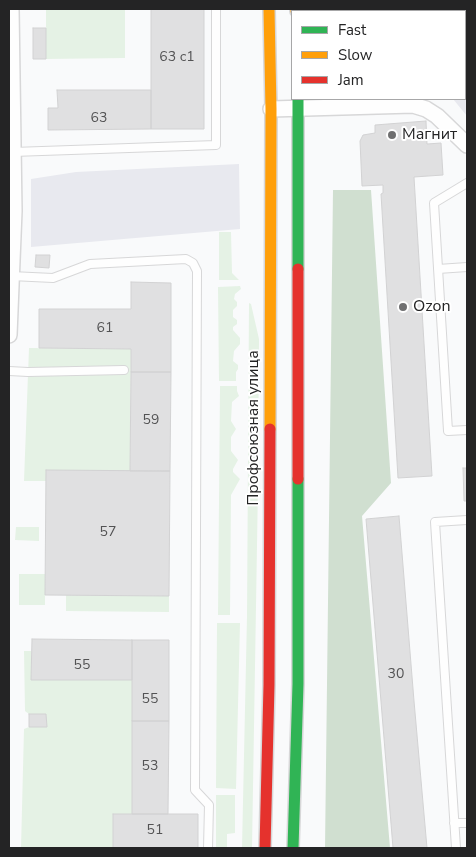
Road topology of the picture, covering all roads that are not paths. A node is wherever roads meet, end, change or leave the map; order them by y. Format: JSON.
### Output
{"nodes":[{"id":1,"x":11,"y":9,"type":"edge"},
{"id":2,"x":216,"y":9,"type":"edge"},
{"id":3,"x":269,"y":9,"type":"edge"},
{"id":4,"x":298,"y":104,"type":"edge"},
{"id":5,"x":271,"y":109,"type":"junction"},
{"id":6,"x":467,"y":145,"type":"edge"},
{"id":7,"x":13,"y":152,"type":"junction"},
{"id":8,"x":467,"y":183,"type":"edge"},
{"id":9,"x":11,"y":211,"type":"edge"},
{"id":10,"x":467,"y":267,"type":"edge"},
{"id":11,"x":438,"y":269,"type":"junction"},
{"id":12,"x":11,"y":276,"type":"junction"},
{"id":13,"x":9,"y":335,"type":"edge"},
{"id":14,"x":124,"y":370,"type":"dead end"},
{"id":15,"x":9,"y":371,"type":"edge"},
{"id":16,"x":467,"y":430,"type":"edge"},
{"id":17,"x":467,"y":520,"type":"edge"},
{"id":18,"x":454,"y":823,"type":"junction"},
{"id":19,"x":467,"y":823,"type":"edge"},
{"id":20,"x":208,"y":848,"type":"edge"},
{"id":21,"x":265,"y":848,"type":"edge"},
{"id":22,"x":293,"y":848,"type":"edge"},
{"id":23,"x":456,"y":848,"type":"edge"}],
"edges":[{"from":1,"to":7,"type":"street"},
{"from":2,"to":7,"type":"lane"},
{"from":3,"to":5,"type":"main road","name":"Профсоюзная улица"},
{"from":4,"to":5,"type":"street"},
{"from":4,"to":6,"type":"street"},
{"from":4,"to":22,"type":"main road"},
{"from":5,"to":21,"type":"main road","name":"Профсоюзная улица"},
{"from":7,"to":9,"type":"street"},
{"from":8,"to":11,"type":"lane"},
{"from":9,"to":12,"type":"street"},
{"from":10,"to":11,"type":"lane"},
{"from":11,"to":16,"type":"lane"},
{"from":12,"to":13,"type":"street"},
{"from":12,"to":20,"type":"lane"},
{"from":14,"to":15,"type":"lane"},
{"from":17,"to":18,"type":"lane"},
{"from":18,"to":19,"type":"lane"},
{"from":18,"to":23,"type":"lane"}]}
